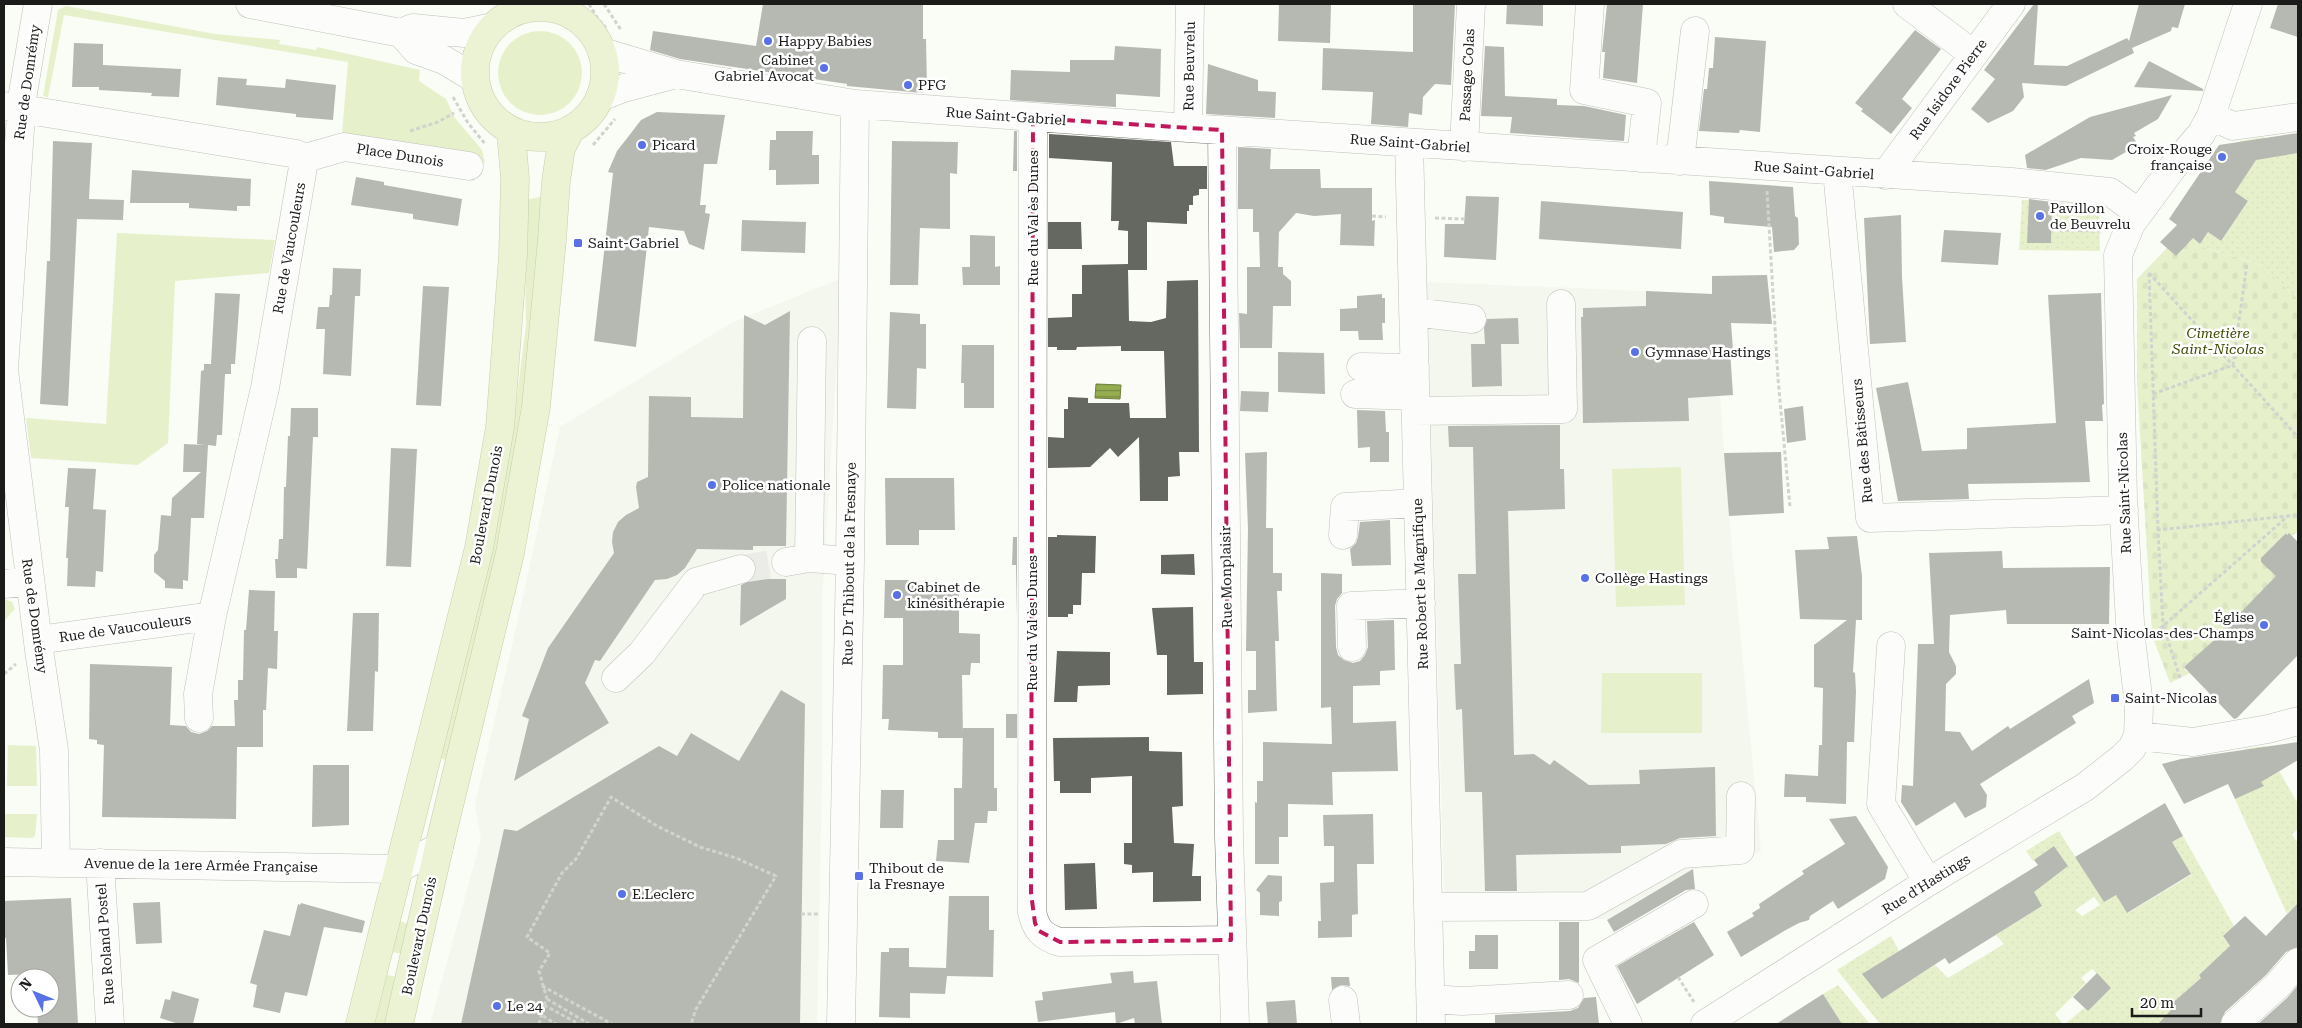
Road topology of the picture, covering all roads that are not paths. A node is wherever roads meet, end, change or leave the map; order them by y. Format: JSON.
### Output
{"nodes":[{"id":1,"x":38,"y":4,"type":"edge"},
{"id":2,"x":250,"y":4,"type":"edge"},
{"id":3,"x":1190,"y":4,"type":"edge"},
{"id":4,"x":1471,"y":4,"type":"edge"},
{"id":5,"x":1590,"y":4,"type":"edge"},
{"id":6,"x":1907,"y":4,"type":"edge"},
{"id":7,"x":2011,"y":4,"type":"edge"},
{"id":8,"x":2248,"y":4,"type":"edge"},
{"id":9,"x":416,"y":6,"type":"dead end"},
{"id":10,"x":526,"y":6,"type":"edge"},
{"id":11,"x":570,"y":9,"type":"edge"},
{"id":12,"x":493,"y":26,"type":"junction"},
{"id":13,"x":1695,"y":31,"type":"dead end"},
{"id":14,"x":401,"y":33,"type":"junction"},
{"id":15,"x":602,"y":52,"type":"junction"},
{"id":16,"x":1973,"y":54,"type":"junction"},
{"id":17,"x":676,"y":74,"type":"junction"},
{"id":18,"x":474,"y":78,"type":"junction"},
{"id":19,"x":854,"y":104,"type":"junction"},
{"id":20,"x":13,"y":107,"type":"edge"},
{"id":21,"x":608,"y":107,"type":"junction"},
{"id":22,"x":2211,"y":116,"type":"junction"},
{"id":23,"x":2298,"y":117,"type":"edge"},
{"id":24,"x":1033,"y":118,"type":"junction"},
{"id":25,"x":1188,"y":128,"type":"junction"},
{"id":26,"x":571,"y":129,"type":"junction"},
{"id":27,"x":1222,"y":130,"type":"junction"},
{"id":28,"x":511,"y":133,"type":"junction"},
{"id":29,"x":1409,"y":143,"type":"junction"},
{"id":30,"x":1464,"y":147,"type":"junction"},
{"id":31,"x":479,"y":156,"type":"road end"},
{"id":32,"x":1641,"y":158,"type":"junction"},
{"id":33,"x":302,"y":159,"type":"junction"},
{"id":34,"x":1680,"y":161,"type":"junction"},
{"id":35,"x":1837,"y":171,"type":"junction"},
{"id":36,"x":1885,"y":175,"type":"junction"},
{"id":37,"x":2139,"y":213,"type":"junction"},
{"id":38,"x":1561,"y":304,"type":"dead end"},
{"id":39,"x":1413,"y":312,"type":"junction"},
{"id":40,"x":1472,"y":319,"type":"dead end"},
{"id":41,"x":812,"y":341,"type":"dead end"},
{"id":42,"x":1361,"y":367,"type":"dead end"},
{"id":43,"x":1414,"y":368,"type":"junction"},
{"id":44,"x":4,"y":369,"type":"edge"},
{"id":45,"x":1355,"y":394,"type":"dead end"},
{"id":46,"x":1415,"y":403,"type":"junction"},
{"id":47,"x":1418,"y":503,"type":"junction"},
{"id":48,"x":2124,"y":510,"type":"junction"},
{"id":49,"x":1344,"y":535,"type":"dead end"},
{"id":50,"x":850,"y":561,"type":"junction"},
{"id":51,"x":741,"y":569,"type":"tunnel mouth"},
{"id":52,"x":17,"y":583,"type":"edge"},
{"id":53,"x":1421,"y":604,"type":"junction"},
{"id":54,"x":212,"y":616,"type":"junction"},
{"id":55,"x":38,"y":640,"type":"junction"},
{"id":56,"x":1891,"y":646,"type":"dead end"},
{"id":57,"x":1352,"y":647,"type":"dead end"},
{"id":58,"x":616,"y":678,"type":"dead end"},
{"id":59,"x":199,"y":718,"type":"dead end"},
{"id":60,"x":2298,"y":720,"type":"edge"},
{"id":61,"x":2138,"y":736,"type":"junction"},
{"id":62,"x":1740,"y":796,"type":"dead end"},
{"id":63,"x":438,"y":847,"type":"junction"},
{"id":64,"x":4,"y":862,"type":"edge"},
{"id":65,"x":56,"y":862,"type":"junction"},
{"id":66,"x":100,"y":863,"type":"junction"},
{"id":67,"x":398,"y":869,"type":"junction"},
{"id":68,"x":1928,"y":882,"type":"junction"},
{"id":69,"x":1694,"y":904,"type":"dead end"},
{"id":70,"x":1428,"y":907,"type":"junction"},
{"id":71,"x":1231,"y":940,"type":"junction"},
{"id":72,"x":2298,"y":962,"type":"edge"},
{"id":73,"x":1568,"y":995,"type":"dead end"},
{"id":74,"x":1431,"y":1012,"type":"edge"},
{"id":75,"x":1700,"y":1014,"type":"edge"},
{"id":76,"x":110,"y":1024,"type":"edge"},
{"id":77,"x":360,"y":1024,"type":"edge"},
{"id":78,"x":399,"y":1024,"type":"edge"},
{"id":79,"x":841,"y":1024,"type":"edge"},
{"id":80,"x":1235,"y":1024,"type":"edge"},
{"id":81,"x":1628,"y":1024,"type":"edge"},
{"id":82,"x":2235,"y":1024,"type":"edge"}],
"edges":[{"from":1,"to":20,"type":"street","name":"Rue de Domrémy"},
{"from":2,"to":14,"type":"street"},
{"from":3,"to":25,"type":"street","name":"Rue Beuvrelu"},
{"from":4,"to":30,"type":"street","name":"Passage Colas"},
{"from":5,"to":32,"type":"street"},
{"from":6,"to":16,"type":"street"},
{"from":7,"to":16,"type":"street","name":"Rue Isidore Pierre"},
{"from":8,"to":22,"type":"street","name":"Rue Saint-Nicolas"},
{"from":9,"to":14,"type":"street"},
{"from":10,"to":11,"type":"main road"},
{"from":10,"to":12,"type":"main road"},
{"from":11,"to":15,"type":"main road"},
{"from":12,"to":14,"type":"street"},
{"from":12,"to":18,"type":"main road"},
{"from":13,"to":34,"type":"street"},
{"from":14,"to":18,"type":"street"},
{"from":15,"to":17,"type":"street","name":"Rue Saint-Gabriel"},
{"from":15,"to":21,"type":"main road"},
{"from":16,"to":36,"type":"street","name":"Rue Isidore Pierre"},
{"from":17,"to":19,"type":"street","name":"Rue Saint-Gabriel"},
{"from":17,"to":21,"type":"street","name":"Rue Saint-Gabriel"},
{"from":18,"to":28,"type":"main road"},
{"from":19,"to":24,"type":"street","name":"Rue Saint-Gabriel"},
{"from":19,"to":50,"type":"street","name":"Rue Dr Thibout de la Fresnaye"},
{"from":20,"to":33,"type":"street"},
{"from":20,"to":44,"type":"street","name":"Rue de Domrémy"},
{"from":21,"to":26,"type":"main road"},
{"from":22,"to":23,"type":"street"},
{"from":22,"to":37,"type":"street","name":"Rue Saint-Nicolas"},
{"from":24,"to":25,"type":"street","name":"Rue Saint-Gabriel"},
{"from":24,"to":71,"type":"street","name":"Rue du Val ès Dunes"},
{"from":25,"to":27,"type":"street","name":"Rue Saint-Gabriel"},
{"from":26,"to":28,"type":"main road"},
{"from":26,"to":63,"type":"main road","name":"Boulevard Dunois"},
{"from":27,"to":29,"type":"street","name":"Rue Saint-Gabriel"},
{"from":27,"to":71,"type":"street","name":"Rue Monplaisir"},
{"from":28,"to":67,"type":"main road","name":"Boulevard Dunois"},
{"from":29,"to":30,"type":"street","name":"Rue Saint-Gabriel"},
{"from":29,"to":39,"type":"street","name":"Rue Robert le Magnifique"},
{"from":30,"to":32,"type":"street","name":"Rue Saint-Gabriel"},
{"from":31,"to":33,"type":"street","name":"Place Dunois"},
{"from":32,"to":34,"type":"street","name":"Rue Saint-Gabriel"},
{"from":33,"to":54,"type":"street","name":"Rue de Vaucouleurs"},
{"from":34,"to":35,"type":"street","name":"Rue Saint-Gabriel"},
{"from":35,"to":36,"type":"street","name":"Rue Saint-Gabriel"},
{"from":35,"to":48,"type":"street","name":"Rue des Bâtisseurs"},
{"from":36,"to":37,"type":"street","name":"Rue Saint-Gabriel"},
{"from":37,"to":48,"type":"street","name":"Rue Saint-Nicolas"},
{"from":38,"to":46,"type":"street"},
{"from":39,"to":40,"type":"street"},
{"from":39,"to":43,"type":"street","name":"Rue Robert le Magnifique"},
{"from":41,"to":50,"type":"street"},
{"from":42,"to":43,"type":"street"},
{"from":43,"to":46,"type":"street","name":"Rue Robert le Magnifique"},
{"from":44,"to":52,"type":"street","name":"Rue de Domrémy"},
{"from":45,"to":46,"type":"street"},
{"from":46,"to":47,"type":"street","name":"Rue Robert le Magnifique"},
{"from":47,"to":49,"type":"street"},
{"from":47,"to":53,"type":"street","name":"Rue Robert le Magnifique"},
{"from":48,"to":61,"type":"street","name":"Rue Saint-Nicolas"},
{"from":50,"to":79,"type":"street","name":"Rue Dr Thibout de la Fresnaye"},
{"from":51,"to":58,"type":"street"},
{"from":52,"to":55,"type":"street","name":"Rue de Domrémy"},
{"from":53,"to":57,"type":"street"},
{"from":53,"to":70,"type":"street","name":"Rue Robert le Magnifique"},
{"from":54,"to":55,"type":"street","name":"Rue de Vaucouleurs"},
{"from":54,"to":59,"type":"street","name":"Rue de Vaucouleurs"},
{"from":55,"to":65,"type":"street","name":"Rue de Domrémy"},
{"from":56,"to":68,"type":"street"},
{"from":60,"to":61,"type":"street"},
{"from":61,"to":68,"type":"street","name":"Rue d'Hastings"},
{"from":62,"to":70,"type":"street"},
{"from":63,"to":67,"type":"street","name":"Boulevard Dunois"},
{"from":63,"to":78,"type":"main road","name":"Boulevard Dunois"},
{"from":64,"to":65,"type":"street","name":"Avenue de la 1ere Armée Française"},
{"from":65,"to":66,"type":"street","name":"Avenue de la 1ere Armée Française"},
{"from":66,"to":67,"type":"street","name":"Avenue de la 1ere Armée Française"},
{"from":66,"to":76,"type":"street","name":"Rue Roland Postel"},
{"from":67,"to":77,"type":"main road","name":"Boulevard Dunois"},
{"from":68,"to":75,"type":"street","name":"Rue d'Hastings"},
{"from":69,"to":81,"type":"street"},
{"from":70,"to":74,"type":"street","name":"Rue Robert le Magnifique"},
{"from":71,"to":80,"type":"street","name":"Rue Monplaisir"},
{"from":72,"to":82,"type":"street"},
{"from":73,"to":74,"type":"street"}]}
